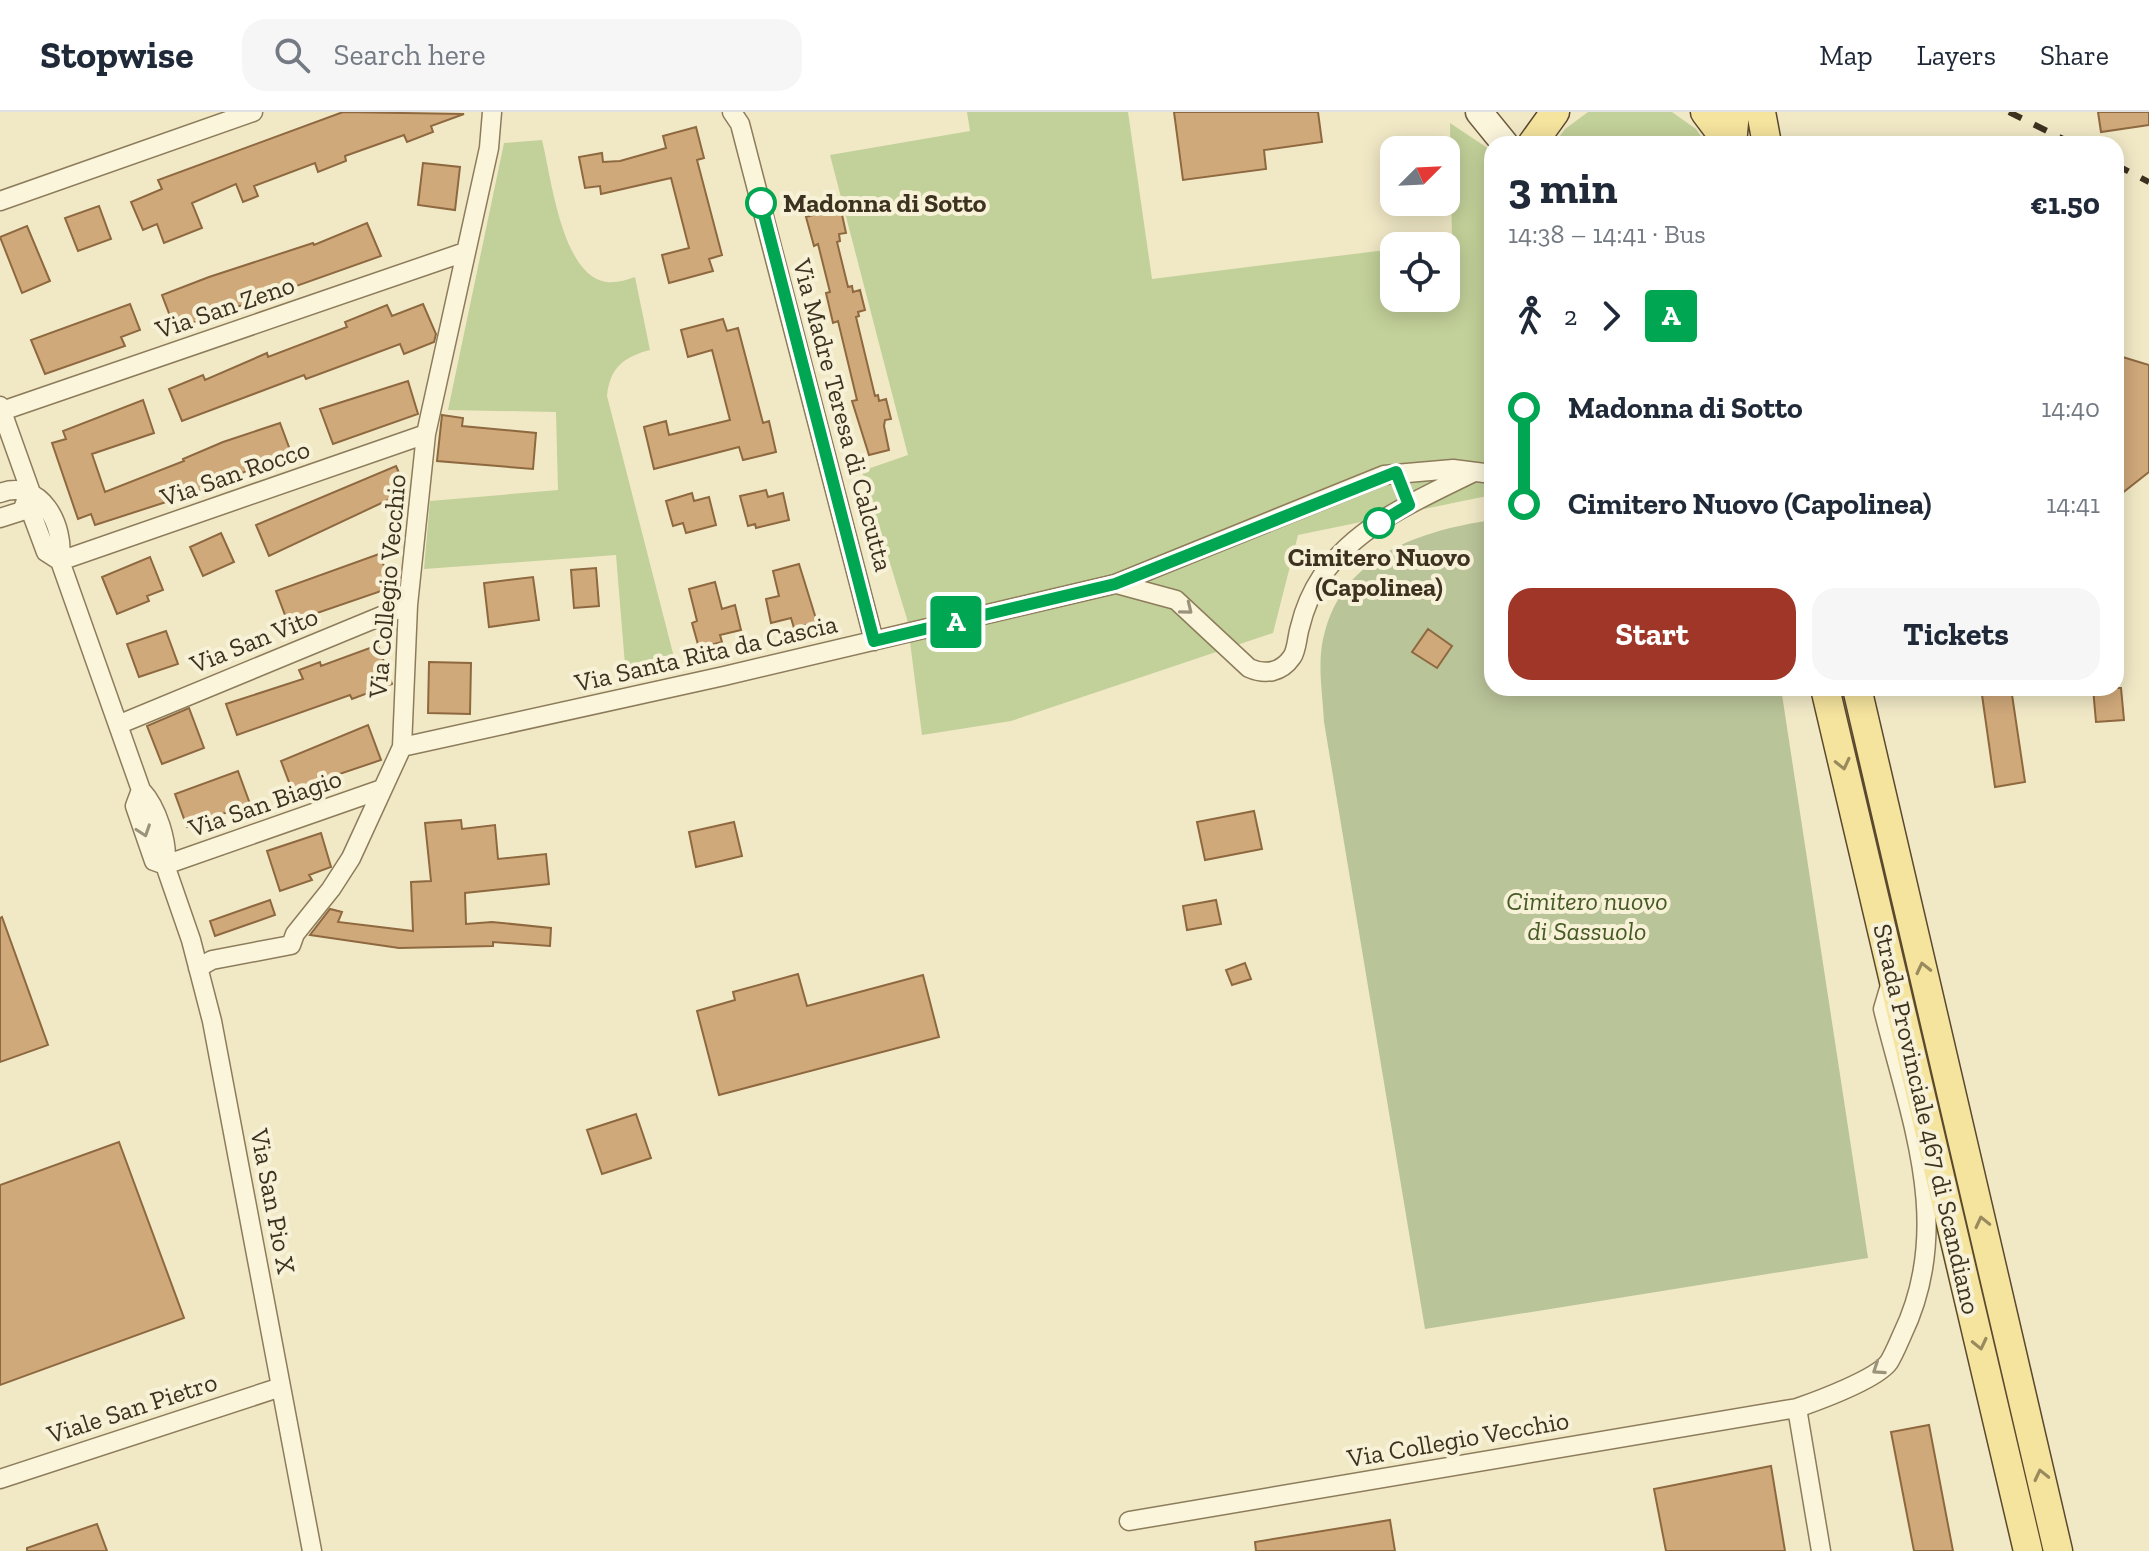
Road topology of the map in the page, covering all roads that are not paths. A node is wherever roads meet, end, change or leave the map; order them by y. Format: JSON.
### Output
{"nodes":[{"id":1,"x":253,"y":112,"type":"edge"},
{"id":2,"x":492,"y":112,"type":"edge"},
{"id":3,"x":732,"y":112,"type":"edge"},
{"id":4,"x":1479,"y":112,"type":"edge"},
{"id":5,"x":1555,"y":112,"type":"edge"},
{"id":6,"x":1705,"y":112,"type":"edge"},
{"id":7,"x":1735,"y":112,"type":"edge"},
{"id":8,"x":1761,"y":112,"type":"edge"},
{"id":9,"x":1498,"y":136,"type":"edge"},
{"id":10,"x":1538,"y":136,"type":"edge"},
{"id":11,"x":1724,"y":136,"type":"edge"},
{"id":12,"x":1732,"y":136,"type":"edge"},
{"id":13,"x":1766,"y":136,"type":"edge"},
{"id":14,"x":0,"y":201,"type":"edge"},
{"id":15,"x":465,"y":252,"type":"junction"},
{"id":16,"x":1,"y":408,"type":"edge"},
{"id":17,"x":426,"y":434,"type":"junction"},
{"id":18,"x":1396,"y":472,"type":"junction"},
{"id":19,"x":1483,"y":473,"type":"edge"},
{"id":20,"x":30,"y":490,"type":"junction"},
{"id":21,"x":0,"y":493,"type":"edge"},
{"id":22,"x":1409,"y":505,"type":"junction"},
{"id":23,"x":0,"y":518,"type":"edge"},
{"id":24,"x":60,"y":561,"type":"junction"},
{"id":25,"x":1115,"y":584,"type":"junction"},
{"id":26,"x":408,"y":605,"type":"junction"},
{"id":27,"x":874,"y":641,"type":"junction"},
{"id":28,"x":1827,"y":696,"type":"edge"},
{"id":29,"x":1859,"y":696,"type":"edge"},
{"id":30,"x":120,"y":724,"type":"junction"},
{"id":31,"x":402,"y":747,"type":"junction"},
{"id":32,"x":382,"y":789,"type":"junction"},
{"id":33,"x":165,"y":865,"type":"junction"},
{"id":34,"x":198,"y":968,"type":"junction"},
{"id":35,"x":1893,"y":975,"type":"junction"},
{"id":36,"x":281,"y":1387,"type":"junction"},
{"id":37,"x":1797,"y":1408,"type":"junction"},
{"id":38,"x":0,"y":1479,"type":"edge"},
{"id":39,"x":1129,"y":1521,"type":"dead end"},
{"id":40,"x":312,"y":1551,"type":"edge"},
{"id":41,"x":1821,"y":1551,"type":"edge"},
{"id":42,"x":2028,"y":1551,"type":"edge"},
{"id":43,"x":2058,"y":1551,"type":"edge"}],
"edges":[{"from":1,"to":14,"type":"street"},
{"from":2,"to":15,"type":"street","name":"Via Collegio Vecchio"},
{"from":3,"to":27,"type":"street","name":"Via Madre Teresa di Calcutta"},
{"from":4,"to":9,"type":"main road"},
{"from":5,"to":10,"type":"main road"},
{"from":6,"to":11,"type":"main road"},
{"from":7,"to":12,"type":"main road"},
{"from":8,"to":13,"type":"main road"},
{"from":15,"to":16,"type":"street","name":"Via San Zeno"},
{"from":15,"to":17,"type":"street","name":"Via Collegio Vecchio"},
{"from":16,"to":20,"type":"street","name":"Via San Pio X"},
{"from":17,"to":24,"type":"street","name":"Via San Rocco"},
{"from":17,"to":26,"type":"street","name":"Via Collegio Vecchio"},
{"from":18,"to":19,"type":"street","name":"Via Santa Rita da Cascia"},
{"from":18,"to":22,"type":"street"},
{"from":18,"to":25,"type":"street","name":"Via Santa Rita da Cascia"},
{"from":19,"to":22,"type":"street","name":"Via Santa Rita da Cascia"},
{"from":20,"to":21,"type":"street"},
{"from":20,"to":23,"type":"street"},
{"from":20,"to":24,"type":"street","name":"Via San Pio X"},
{"from":25,"to":22,"type":"street","name":"Via Santa Rita da Cascia","one_way":true},
{"from":24,"to":30,"type":"street","name":"Via San Pio X"},
{"from":25,"to":27,"type":"street","name":"Via Santa Rita da Cascia"},
{"from":26,"to":30,"type":"street","name":"Via San Vito"},
{"from":26,"to":31,"type":"street","name":"Via Collegio Vecchio"},
{"from":27,"to":31,"type":"street","name":"Via Santa Rita da Cascia"},
{"from":28,"to":35,"type":"main road","name":"Strada Provinciale 467 di Scandiano","one_way":true},
{"from":43,"to":29,"type":"main road","name":"Strada Provinciale 467 di Scandiano","one_way":true},
{"from":30,"to":33,"type":"street","name":"Via San Pio X"},
{"from":31,"to":32,"type":"street","name":"Via Collegio Vecchio"},
{"from":32,"to":33,"type":"street","name":"Via San Biagio"},
{"from":32,"to":34,"type":"street","name":"Via Collegio Vecchio"},
{"from":33,"to":34,"type":"street","name":"Via San Pio X"},
{"from":34,"to":36,"type":"street","name":"Via San Pio X"},
{"from":35,"to":37,"type":"street","name":"Via Collegio Vecchio","one_way":true},
{"from":35,"to":42,"type":"main road","name":"Strada Provinciale 467 di Scandiano","one_way":true},
{"from":36,"to":38,"type":"street","name":"Viale San Pietro"},
{"from":36,"to":40,"type":"street","name":"Via San Pio X"},
{"from":37,"to":39,"type":"street","name":"Via Collegio Vecchio"},
{"from":37,"to":41,"type":"street"}]}
